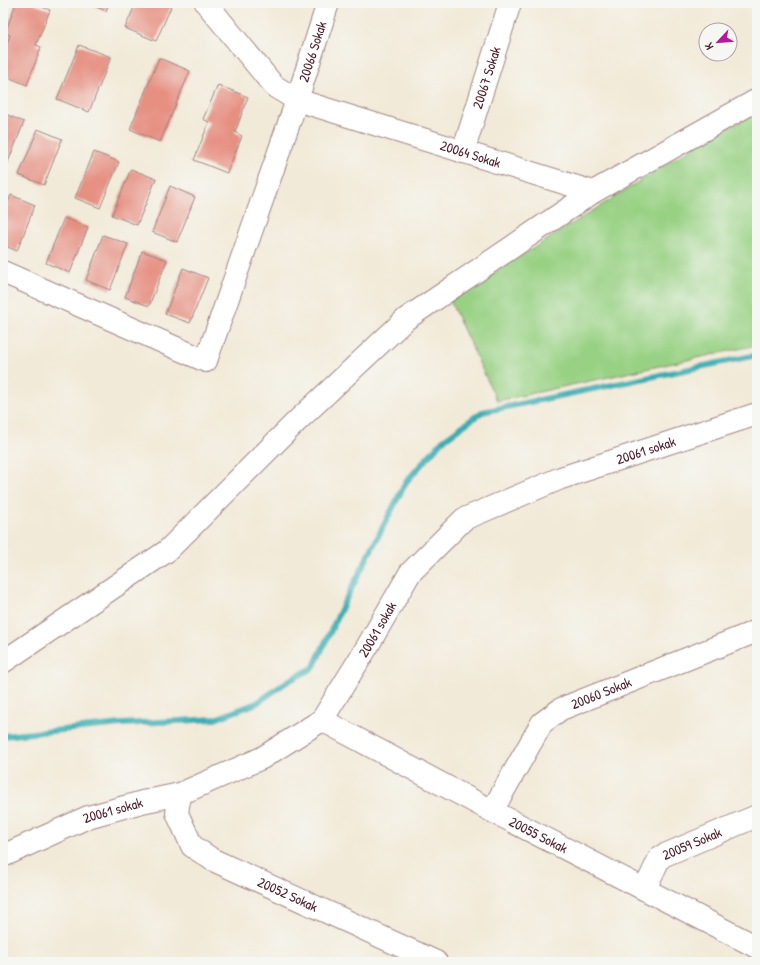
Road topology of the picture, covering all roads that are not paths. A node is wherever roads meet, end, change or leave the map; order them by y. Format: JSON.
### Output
{"nodes":[{"id":1,"x":206,"y":3,"type":"edge"},
{"id":2,"x":328,"y":3,"type":"edge"},
{"id":3,"x":510,"y":3,"type":"edge"},
{"id":4,"x":297,"y":100,"type":"junction"},
{"id":5,"x":757,"y":100,"type":"edge"},
{"id":6,"x":463,"y":152,"type":"junction"},
{"id":7,"x":593,"y":192,"type":"junction"},
{"id":8,"x":3,"y":272,"type":"edge"},
{"id":9,"x":757,"y":414,"type":"edge"},
{"id":10,"x":757,"y":631,"type":"edge"},
{"id":11,"x":3,"y":662,"type":"edge"},
{"id":12,"x":322,"y":720,"type":"junction"},
{"id":13,"x":180,"y":794,"type":"junction"},
{"id":14,"x":492,"y":811,"type":"junction"},
{"id":15,"x":757,"y":816,"type":"edge"},
{"id":16,"x":5,"y":855,"type":"dead end"},
{"id":17,"x":645,"y":889,"type":"junction"},
{"id":18,"x":757,"y":947,"type":"edge"},
{"id":19,"x":436,"y":962,"type":"edge"}],
"edges":[{"from":1,"to":4,"type":"street","name":"20064 Sokak"},
{"from":2,"to":4,"type":"street","name":"20066 Sokak"},
{"from":3,"to":6,"type":"street","name":"20067 Sokak"},
{"from":4,"to":6,"type":"street","name":"20064 Sokak"},
{"from":4,"to":8,"type":"street","name":"20066 Sokak"},
{"from":5,"to":7,"type":"street"},
{"from":6,"to":7,"type":"street","name":"20064 Sokak"},
{"from":7,"to":11,"type":"street"},
{"from":9,"to":12,"type":"street","name":"20061 sokak"},
{"from":10,"to":14,"type":"street","name":"20060 Sokak"},
{"from":12,"to":13,"type":"street","name":"20061 sokak"},
{"from":12,"to":14,"type":"street","name":"20055 Sokak"},
{"from":13,"to":16,"type":"street","name":"20061 sokak"},
{"from":13,"to":19,"type":"street","name":"20052 Sokak"},
{"from":14,"to":17,"type":"street","name":"20055 Sokak"},
{"from":15,"to":17,"type":"street","name":"20059 Sokak"},
{"from":17,"to":18,"type":"street","name":"20055 Sokak"}]}
